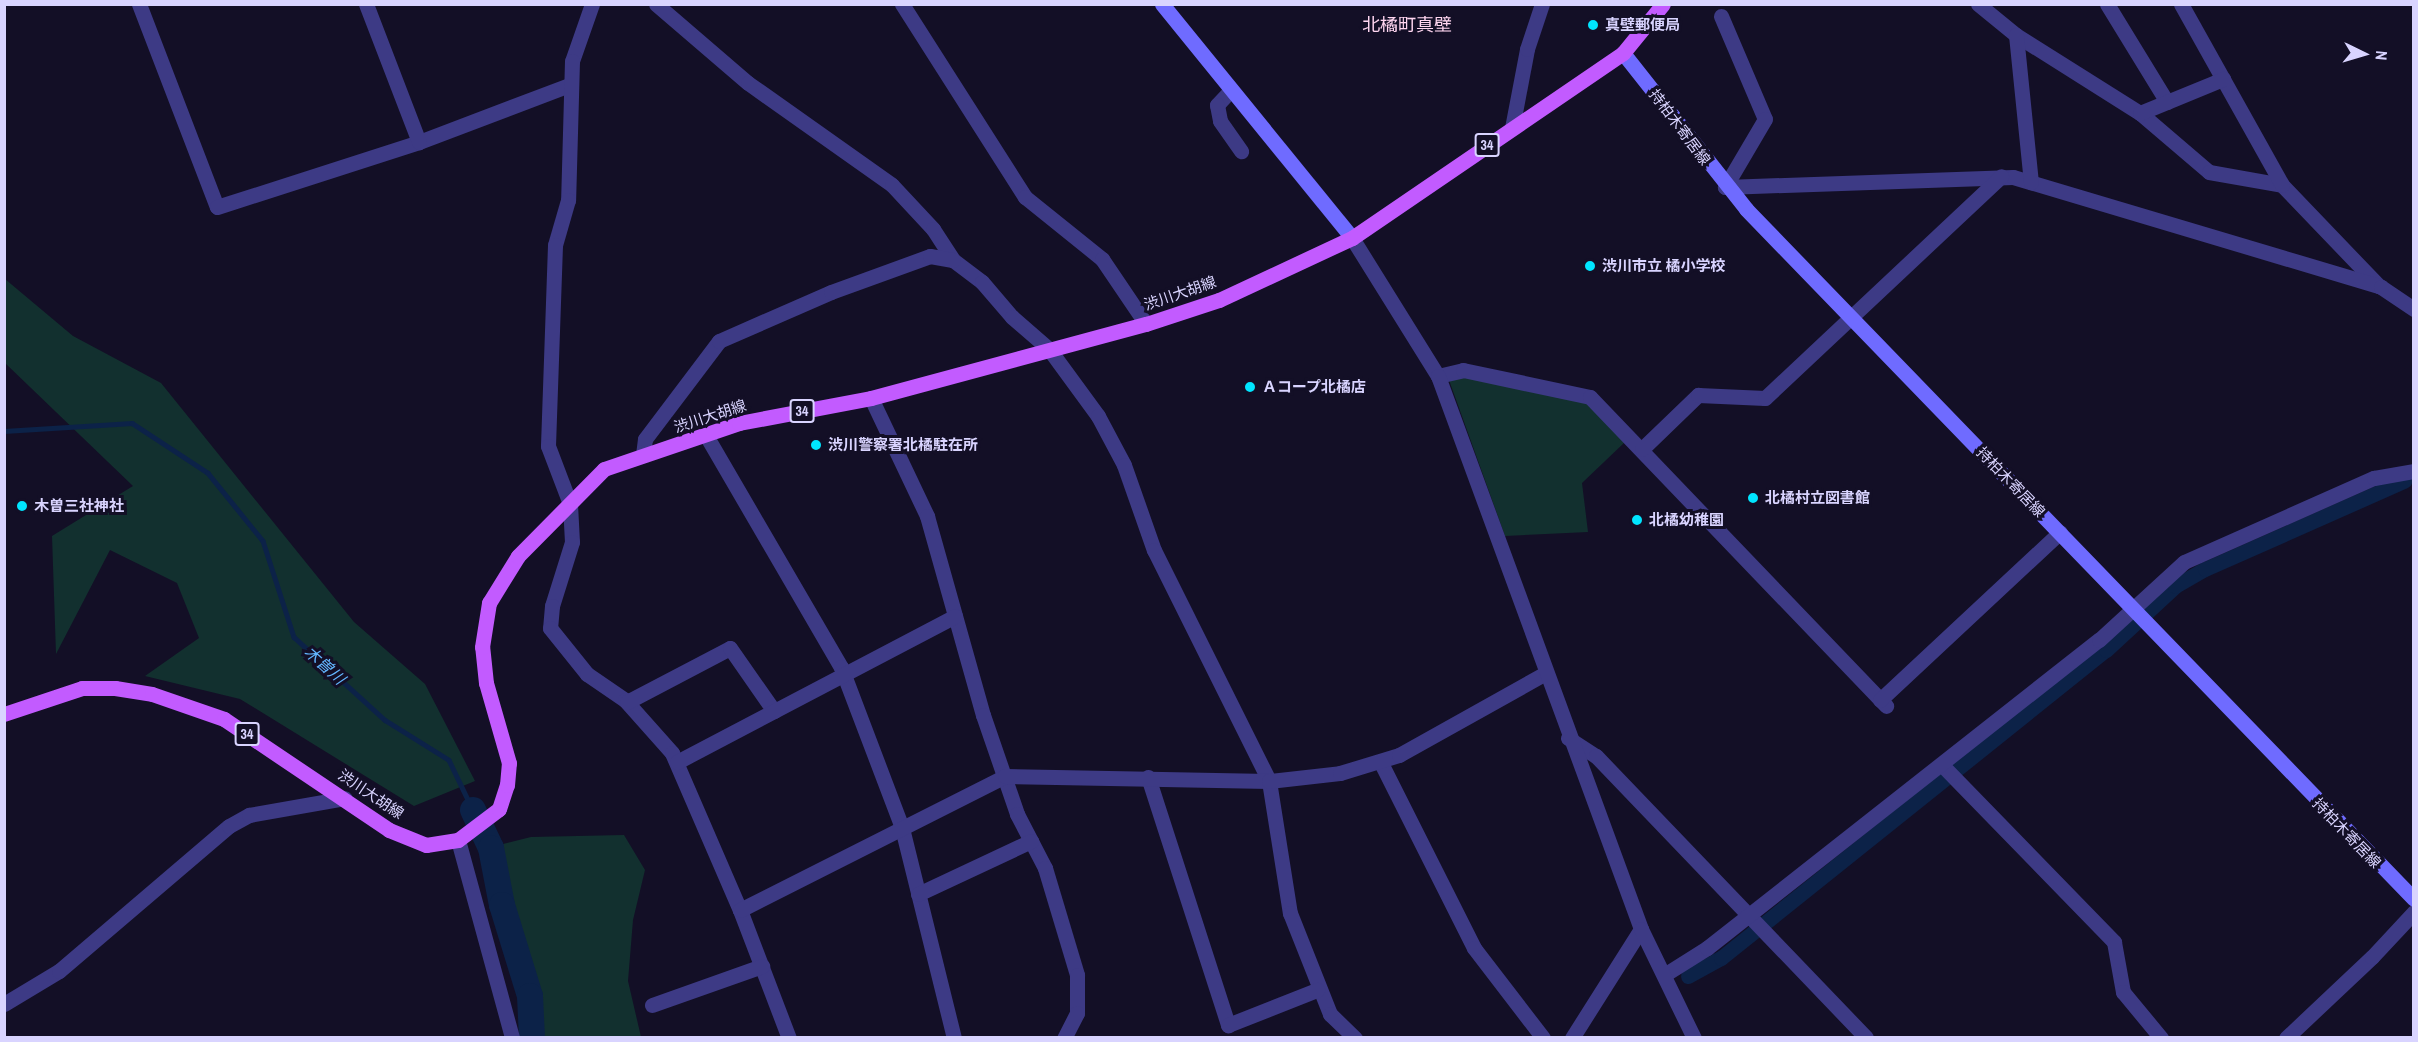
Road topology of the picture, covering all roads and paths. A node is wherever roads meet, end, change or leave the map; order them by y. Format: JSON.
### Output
{"nodes":[{"id":1,"x":139,"y":4,"type":"edge"},
{"id":2,"x":366,"y":4,"type":"edge"},
{"id":3,"x":592,"y":4,"type":"edge"},
{"id":4,"x":656,"y":4,"type":"edge"},
{"id":5,"x":902,"y":4,"type":"edge"},
{"id":6,"x":1162,"y":4,"type":"edge"},
{"id":7,"x":1542,"y":4,"type":"edge"},
{"id":8,"x":1663,"y":4,"type":"edge"},
{"id":9,"x":1978,"y":4,"type":"edge"},
{"id":10,"x":2107,"y":4,"type":"edge"},
{"id":11,"x":2181,"y":4,"type":"edge"},
{"id":12,"x":1721,"y":16,"type":"dead end"},
{"id":13,"x":2016,"y":35,"type":"junction"},
{"id":14,"x":1623,"y":53,"type":"junction"},
{"id":15,"x":2223,"y":79,"type":"junction"},
{"id":16,"x":569,"y":85,"type":"junction"},
{"id":17,"x":1230,"y":91,"type":"junction"},
{"id":18,"x":2167,"y":102,"type":"junction"},
{"id":19,"x":2140,"y":112,"type":"junction"},
{"id":20,"x":1512,"y":128,"type":"junction"},
{"id":21,"x":419,"y":142,"type":"junction"},
{"id":22,"x":1241,"y":151,"type":"dead end"},
{"id":23,"x":2001,"y":176,"type":"junction"},
{"id":24,"x":2031,"y":182,"type":"junction"},
{"id":25,"x":2283,"y":185,"type":"junction"},
{"id":26,"x":1725,"y":187,"type":"junction"},
{"id":27,"x":1352,"y":238,"type":"junction"},
{"id":28,"x":953,"y":260,"type":"junction"},
{"id":29,"x":2380,"y":287,"type":"junction"},
{"id":30,"x":2414,"y":309,"type":"edge"},
{"id":31,"x":1849,"y":317,"type":"junction"},
{"id":32,"x":1146,"y":324,"type":"junction"},
{"id":33,"x":1049,"y":350,"type":"junction"},
{"id":34,"x":1438,"y":376,"type":"junction"},
{"id":35,"x":871,"y":398,"type":"junction"},
{"id":36,"x":707,"y":437,"type":"junction"},
{"id":37,"x":1642,"y":449,"type":"junction"},
{"id":38,"x":643,"y":455,"type":"junction"},
{"id":39,"x":2414,"y":471,"type":"edge"},
{"id":40,"x":570,"y":504,"type":"junction"},
{"id":41,"x":2060,"y":532,"type":"junction"},
{"id":42,"x":2135,"y":610,"type":"junction"},
{"id":43,"x":955,"y":616,"type":"junction"},
{"id":44,"x":1544,"y":674,"type":"junction"},
{"id":45,"x":844,"y":675,"type":"junction"},
{"id":46,"x":627,"y":702,"type":"junction"},
{"id":47,"x":774,"y":711,"type":"junction"},
{"id":48,"x":4,"y":714,"type":"edge"},
{"id":49,"x":1568,"y":738,"type":"junction"},
{"id":50,"x":677,"y":762,"type":"junction"},
{"id":51,"x":1381,"y":763,"type":"junction"},
{"id":52,"x":1943,"y":766,"type":"junction"},
{"id":53,"x":1005,"y":776,"type":"junction"},
{"id":54,"x":1148,"y":777,"type":"junction"},
{"id":55,"x":1269,"y":781,"type":"junction"},
{"id":56,"x":345,"y":798,"type":"junction"},
{"id":57,"x":902,"y":828,"type":"junction"},
{"id":58,"x":463,"y":837,"type":"junction"},
{"id":59,"x":1031,"y":841,"type":"junction"},
{"id":60,"x":918,"y":894,"type":"junction"},
{"id":61,"x":2414,"y":899,"type":"edge"},
{"id":62,"x":740,"y":910,"type":"junction"},
{"id":63,"x":2414,"y":912,"type":"edge"},
{"id":64,"x":1752,"y":915,"type":"junction"},
{"id":65,"x":1641,"y":929,"type":"junction"},
{"id":66,"x":762,"y":966,"type":"junction"},
{"id":67,"x":1664,"y":975,"type":"junction"},
{"id":68,"x":1317,"y":990,"type":"junction"},
{"id":69,"x":4,"y":1004,"type":"edge"},
{"id":70,"x":652,"y":1005,"type":"dead end"},
{"id":71,"x":512,"y":1038,"type":"edge"},
{"id":72,"x":789,"y":1038,"type":"edge"},
{"id":73,"x":954,"y":1038,"type":"edge"},
{"id":74,"x":1064,"y":1038,"type":"edge"},
{"id":75,"x":1355,"y":1038,"type":"edge"},
{"id":76,"x":1543,"y":1038,"type":"edge"},
{"id":77,"x":1572,"y":1038,"type":"edge"},
{"id":78,"x":1694,"y":1038,"type":"edge"},
{"id":79,"x":1866,"y":1038,"type":"edge"},
{"id":80,"x":2162,"y":1038,"type":"edge"},
{"id":81,"x":2286,"y":1038,"type":"edge"}],
"edges":[{"from":1,"to":21,"type":"street"},
{"from":2,"to":21,"type":"street"},
{"from":3,"to":16,"type":"street"},
{"from":4,"to":28,"type":"street"},
{"from":5,"to":32,"type":"street"},
{"from":6,"to":17,"type":"main road"},
{"from":7,"to":20,"type":"street"},
{"from":8,"to":14,"type":"main road","name":"渋川大胡線","number":"34"},
{"from":9,"to":13,"type":"street"},
{"from":10,"to":18,"type":"street"},
{"from":11,"to":15,"type":"street"},
{"from":12,"to":26,"type":"street"},
{"from":13,"to":19,"type":"street"},
{"from":13,"to":24,"type":"street"},
{"from":14,"to":20,"type":"main road","name":"渋川大胡線","number":"34"},
{"from":14,"to":26,"type":"main road","name":"持柏木寄居線"},
{"from":15,"to":18,"type":"street"},
{"from":15,"to":25,"type":"street"},
{"from":16,"to":21,"type":"street"},
{"from":16,"to":40,"type":"street"},
{"from":17,"to":22,"type":"street"},
{"from":17,"to":27,"type":"main road"},
{"from":18,"to":19,"type":"street"},
{"from":19,"to":25,"type":"street"},
{"from":20,"to":27,"type":"main road","name":"渋川大胡線","number":"34"},
{"from":23,"to":24,"type":"street"},
{"from":23,"to":26,"type":"street"},
{"from":23,"to":31,"type":"street"},
{"from":24,"to":29,"type":"street"},
{"from":25,"to":29,"type":"street"},
{"from":26,"to":31,"type":"main road","name":"持柏木寄居線"},
{"from":27,"to":32,"type":"main road","name":"渋川大胡線","number":"34"},
{"from":27,"to":34,"type":"street"},
{"from":28,"to":33,"type":"street"},
{"from":28,"to":38,"type":"street"},
{"from":29,"to":30,"type":"street"},
{"from":31,"to":37,"type":"street"},
{"from":31,"to":41,"type":"main road","name":"持柏木寄居線"},
{"from":32,"to":33,"type":"main road","name":"渋川大胡線","number":"34"},
{"from":33,"to":35,"type":"main road","name":"渋川大胡線","number":"34"},
{"from":33,"to":55,"type":"street"},
{"from":34,"to":37,"type":"street"},
{"from":34,"to":44,"type":"street"},
{"from":35,"to":36,"type":"main road","name":"渋川大胡線","number":"34"},
{"from":35,"to":43,"type":"street"},
{"from":36,"to":38,"type":"main road","name":"渋川大胡線","number":"34"},
{"from":36,"to":45,"type":"street"},
{"from":37,"to":41,"type":"street"},
{"from":38,"to":40,"type":"main road","name":"渋川大胡線","number":"34"},
{"from":39,"to":42,"type":"street"},
{"from":40,"to":46,"type":"street"},
{"from":40,"to":58,"type":"main road","name":"渋川大胡線","number":"34"},
{"from":41,"to":42,"type":"main road","name":"持柏木寄居線"},
{"from":42,"to":52,"type":"street"},
{"from":42,"to":61,"type":"main road","name":"持柏木寄居線"},
{"from":43,"to":45,"type":"street"},
{"from":43,"to":53,"type":"street"},
{"from":44,"to":49,"type":"street"},
{"from":44,"to":51,"type":"street"},
{"from":45,"to":47,"type":"street"},
{"from":45,"to":57,"type":"street"},
{"from":46,"to":47,"type":"street"},
{"from":46,"to":50,"type":"street"},
{"from":47,"to":50,"type":"street"},
{"from":48,"to":56,"type":"main road","name":"渋川大胡線","number":"34"},
{"from":49,"to":64,"type":"street"},
{"from":49,"to":65,"type":"street"},
{"from":50,"to":62,"type":"street"},
{"from":51,"to":55,"type":"street"},
{"from":51,"to":76,"type":"street"},
{"from":52,"to":64,"type":"street"},
{"from":52,"to":80,"type":"street"},
{"from":53,"to":54,"type":"street"},
{"from":53,"to":57,"type":"street"},
{"from":53,"to":59,"type":"street"},
{"from":54,"to":55,"type":"street"},
{"from":54,"to":68,"type":"street"},
{"from":55,"to":68,"type":"street"},
{"from":56,"to":58,"type":"main road","name":"渋川大胡線","number":"34"},
{"from":56,"to":69,"type":"street"},
{"from":57,"to":60,"type":"street"},
{"from":57,"to":62,"type":"street"},
{"from":58,"to":71,"type":"street"},
{"from":59,"to":60,"type":"street"},
{"from":59,"to":74,"type":"street"},
{"from":60,"to":73,"type":"street"},
{"from":62,"to":66,"type":"street"},
{"from":63,"to":81,"type":"street"},
{"from":64,"to":67,"type":"street"},
{"from":64,"to":79,"type":"street"},
{"from":65,"to":67,"type":"street"},
{"from":65,"to":77,"type":"street"},
{"from":66,"to":70,"type":"street"},
{"from":66,"to":72,"type":"street"},
{"from":67,"to":78,"type":"street"},
{"from":68,"to":75,"type":"street"}]}
